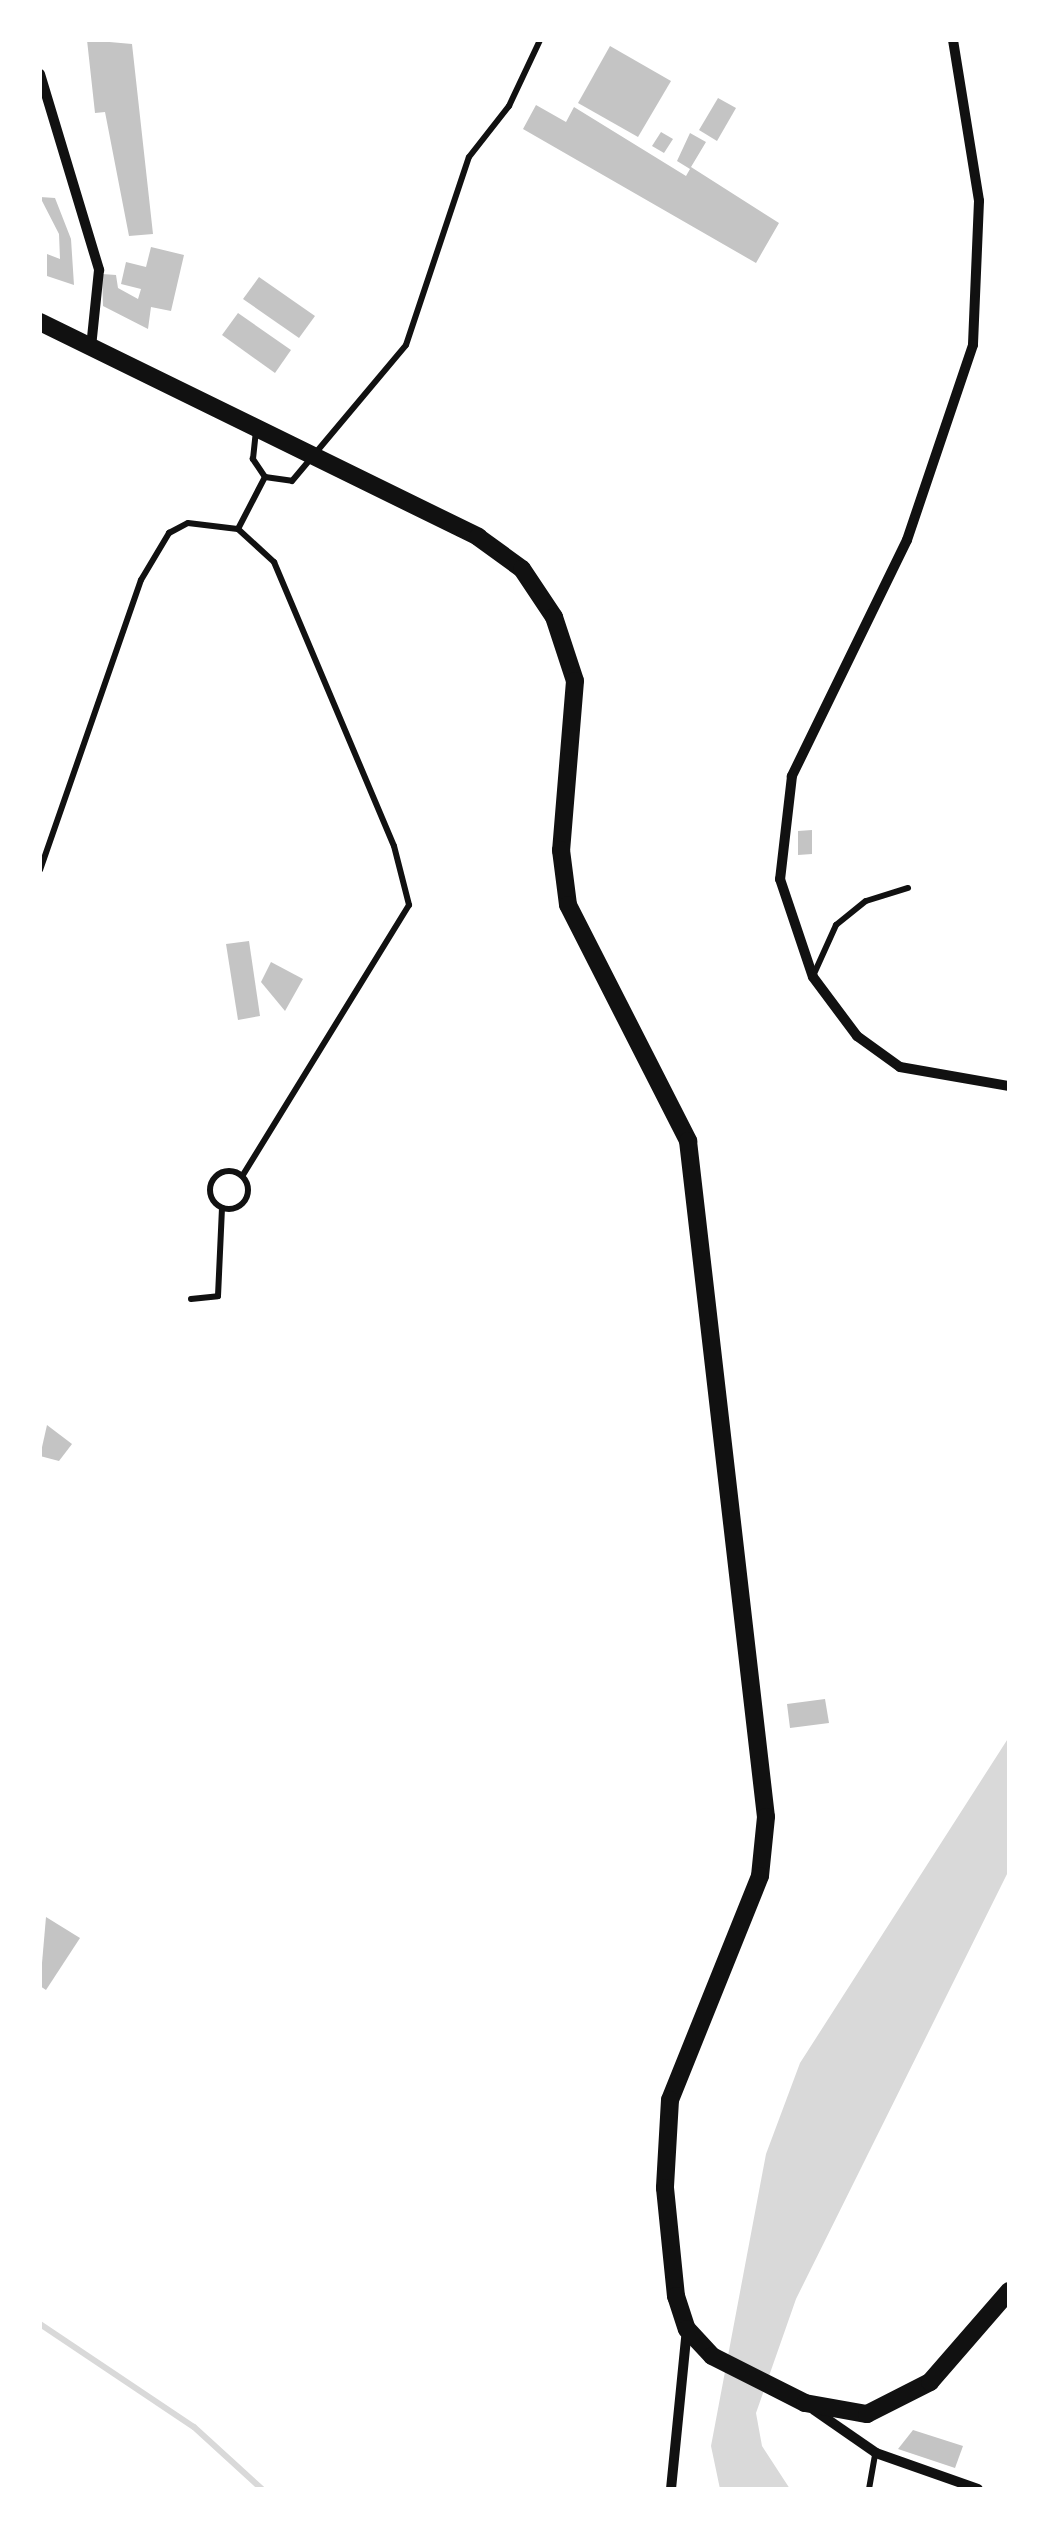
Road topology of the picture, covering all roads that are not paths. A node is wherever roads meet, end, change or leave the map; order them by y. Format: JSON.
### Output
{"nodes":[{"id":1,"x":540,"y":40,"type":"edge"},
{"id":2,"x":953,"y":40,"type":"edge"},
{"id":3,"x":40,"y":74,"type":"edge"},
{"id":4,"x":40,"y":322,"type":"edge"},
{"id":5,"x":91,"y":348,"type":"junction"},
{"id":6,"x":256,"y":428,"type":"junction"},
{"id":7,"x":311,"y":454,"type":"junction"},
{"id":8,"x":264,"y":477,"type":"junction"},
{"id":9,"x":238,"y":529,"type":"junction"},
{"id":10,"x":40,"y":870,"type":"edge"},
{"id":11,"x":908,"y":888,"type":"dead end"},
{"id":12,"x":813,"y":976,"type":"junction"},
{"id":13,"x":1009,"y":1086,"type":"edge"},
{"id":14,"x":242,"y":1176,"type":"junction"},
{"id":15,"x":222,"y":1208,"type":"junction"},
{"id":16,"x":191,"y":1298,"type":"dead end"},
{"id":17,"x":1009,"y":2291,"type":"edge"},
{"id":18,"x":687,"y":2329,"type":"junction"},
{"id":19,"x":805,"y":2403,"type":"junction"},
{"id":20,"x":876,"y":2453,"type":"junction"},
{"id":21,"x":670,"y":2489,"type":"edge"},
{"id":22,"x":869,"y":2489,"type":"edge"},
{"id":23,"x":978,"y":2489,"type":"edge"}],
"edges":[{"from":1,"to":7,"type":"lane"},
{"from":2,"to":12,"type":"street"},
{"from":3,"to":5,"type":"street"},
{"from":4,"to":5,"type":"main road"},
{"from":5,"to":6,"type":"main road"},
{"from":6,"to":7,"type":"main road"},
{"from":6,"to":8,"type":"lane"},
{"from":7,"to":8,"type":"lane"},
{"from":7,"to":18,"type":"main road"},
{"from":8,"to":9,"type":"lane"},
{"from":9,"to":10,"type":"lane"},
{"from":9,"to":14,"type":"lane"},
{"from":11,"to":12,"type":"lane"},
{"from":12,"to":13,"type":"street"},
{"from":14,"to":15,"type":"lane"},
{"from":14,"to":15,"type":"lane"},
{"from":15,"to":16,"type":"lane"},
{"from":17,"to":19,"type":"main road"},
{"from":18,"to":19,"type":"main road"},
{"from":18,"to":21,"type":"street"},
{"from":19,"to":20,"type":"street"},
{"from":20,"to":22,"type":"lane"},
{"from":20,"to":23,"type":"street"}]}
